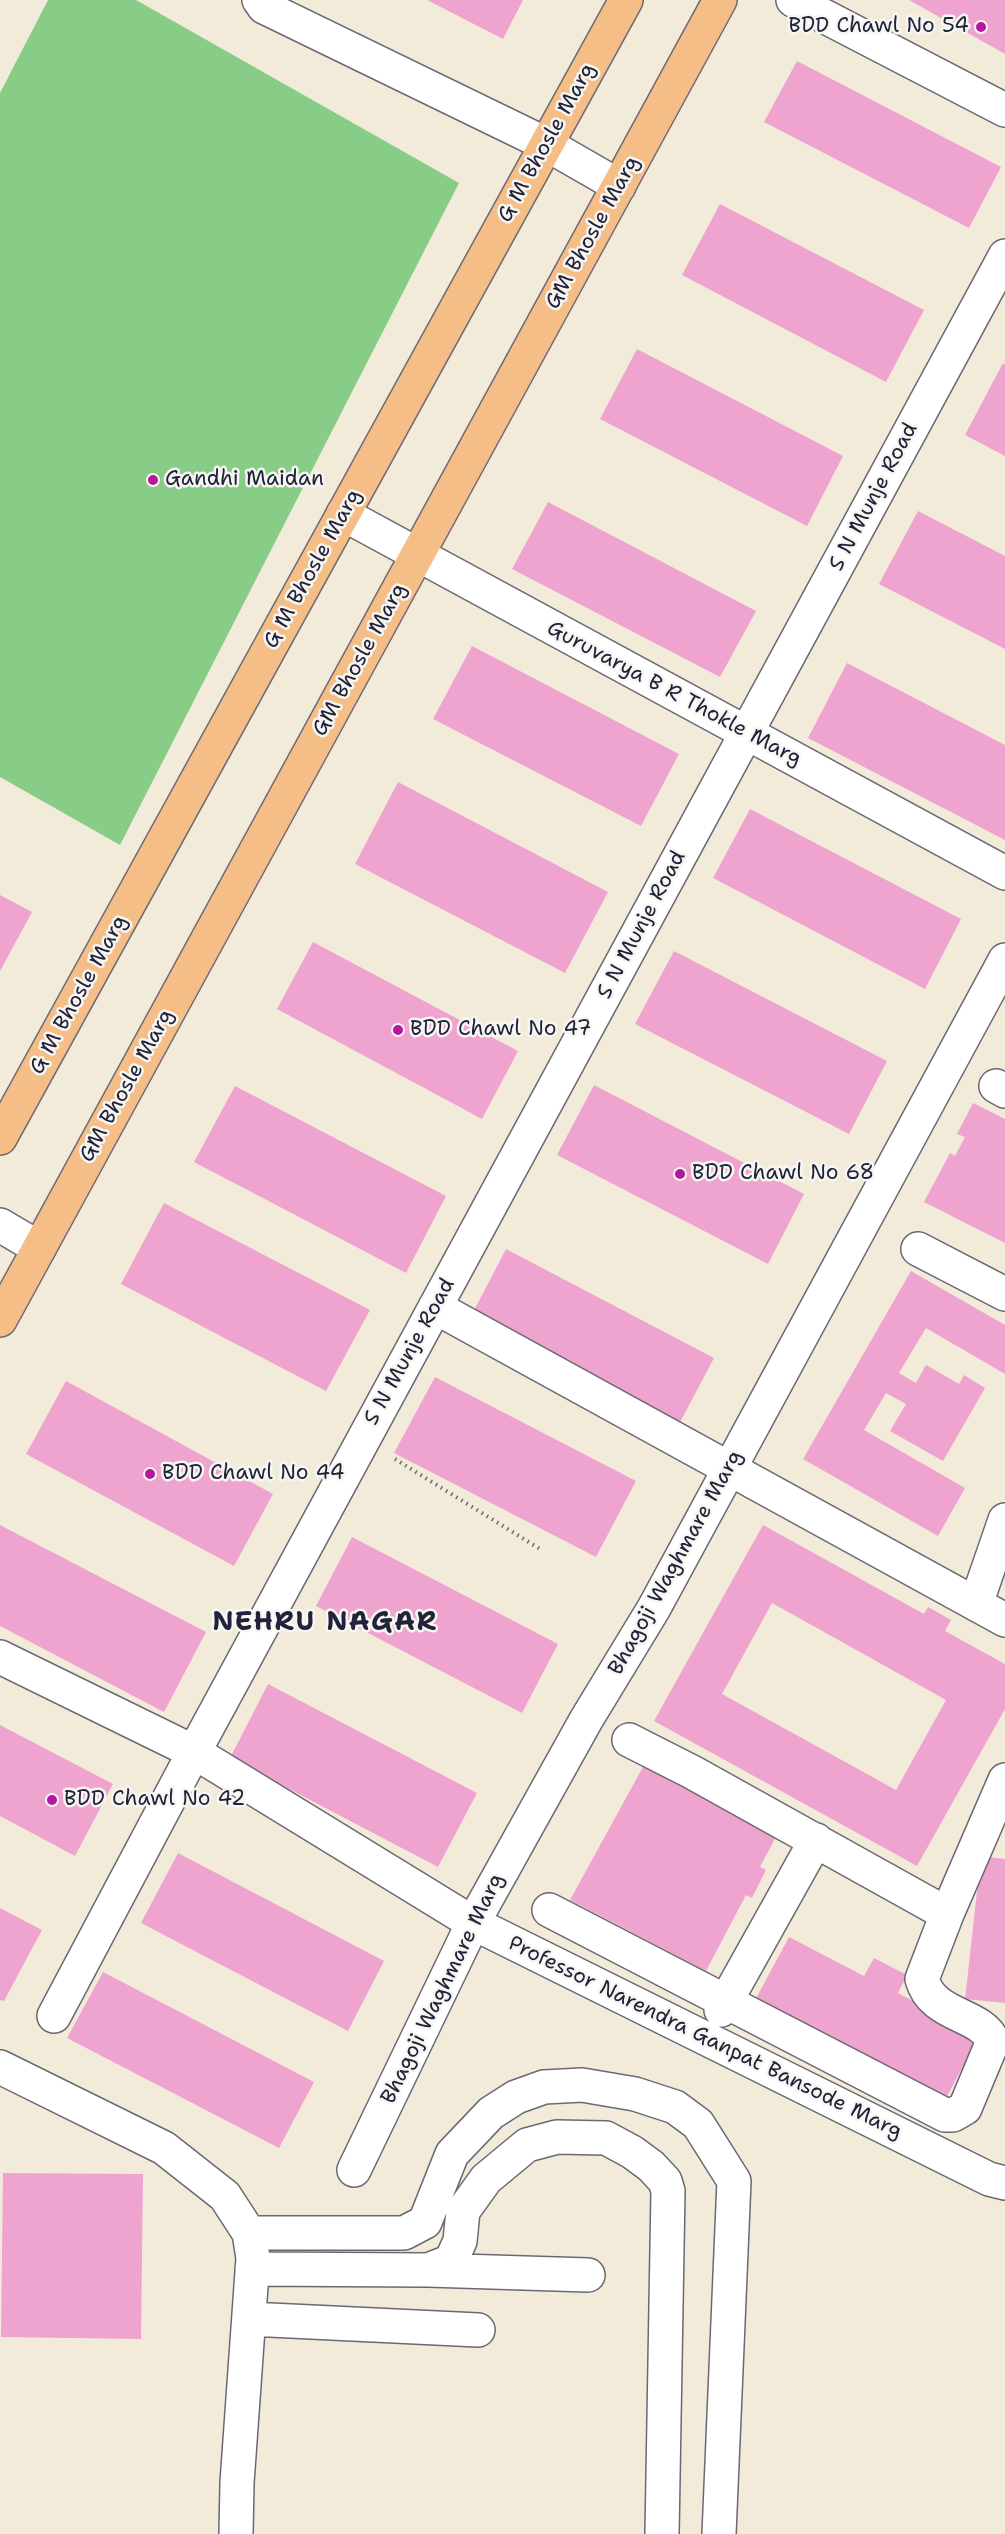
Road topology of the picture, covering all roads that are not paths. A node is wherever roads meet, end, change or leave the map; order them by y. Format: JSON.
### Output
{"nodes":[{"id":1,"x":259,"y":0,"type":"edge"},
{"id":2,"x":626,"y":0,"type":"edge"},
{"id":3,"x":720,"y":0,"type":"edge"},
{"id":4,"x":793,"y":0,"type":"edge"},
{"id":5,"x":1005,"y":110,"type":"edge"},
{"id":6,"x":546,"y":144,"type":"junction"},
{"id":7,"x":619,"y":186,"type":"junction"},
{"id":8,"x":1005,"y":256,"type":"edge"},
{"id":9,"x":343,"y":514,"type":"junction"},
{"id":10,"x":417,"y":555,"type":"junction"},
{"id":11,"x":746,"y":733,"type":"junction"},
{"id":12,"x":1005,"y":873,"type":"edge"},
{"id":13,"x":1005,"y":960,"type":"edge"},
{"id":14,"x":0,"y":1138,"type":"edge"},
{"id":15,"x":0,"y":1225,"type":"edge"},
{"id":16,"x":39,"y":1248,"type":"junction"},
{"id":17,"x":918,"y":1249,"type":"dead end"},
{"id":18,"x":1005,"y":1294,"type":"edge"},
{"id":19,"x":435,"y":1307,"type":"junction"},
{"id":20,"x":0,"y":1320,"type":"edge"},
{"id":21,"x":730,"y":1468,"type":"junction"},
{"id":22,"x":1005,"y":1520,"type":"edge"},
{"id":23,"x":976,"y":1604,"type":"junction"},
{"id":24,"x":1005,"y":1620,"type":"edge"},
{"id":25,"x":0,"y":1657,"type":"edge"},
{"id":26,"x":629,"y":1740,"type":"dead end"},
{"id":27,"x":194,"y":1752,"type":"junction"},
{"id":28,"x":1005,"y":1780,"type":"edge"},
{"id":29,"x":816,"y":1840,"type":"junction"},
{"id":30,"x":549,"y":1910,"type":"dead end"},
{"id":31,"x":947,"y":1914,"type":"junction"},
{"id":32,"x":473,"y":1923,"type":"junction"},
{"id":33,"x":723,"y":2006,"type":"junction"},
{"id":34,"x":54,"y":2016,"type":"dead end"},
{"id":35,"x":0,"y":2067,"type":"edge"},
{"id":36,"x":354,"y":2170,"type":"dead end"},
{"id":37,"x":1005,"y":2183,"type":"edge"},
{"id":38,"x":249,"y":2233,"type":"junction"},
{"id":39,"x":252,"y":2269,"type":"junction"},
{"id":40,"x":428,"y":2270,"type":"junction"},
{"id":41,"x":588,"y":2274,"type":"dead end"},
{"id":42,"x":249,"y":2319,"type":"junction"},
{"id":43,"x":478,"y":2330,"type":"dead end"},
{"id":44,"x":236,"y":2534,"type":"edge"},
{"id":45,"x":662,"y":2534,"type":"edge"},
{"id":46,"x":719,"y":2534,"type":"edge"}],
"edges":[{"from":1,"to":6,"type":"street"},
{"from":2,"to":6,"type":"main road","name":"G M Bhosle Marg"},
{"from":3,"to":7,"type":"main road","name":"GM Bhosle Marg"},
{"from":4,"to":5,"type":"street"},
{"from":6,"to":7,"type":"street"},
{"from":6,"to":9,"type":"main road","name":"G M Bhosle Marg"},
{"from":7,"to":10,"type":"main road","name":"GM Bhosle Marg"},
{"from":8,"to":11,"type":"street","name":"S N Munje Road"},
{"from":9,"to":10,"type":"street","name":"Guruvarya B R Thokle Marg"},
{"from":9,"to":14,"type":"main road","name":"G M Bhosle Marg"},
{"from":10,"to":11,"type":"street","name":"Guruvarya B R Thokle Marg"},
{"from":10,"to":16,"type":"main road","name":"GM Bhosle Marg"},
{"from":11,"to":12,"type":"street","name":"Guruvarya B R Thokle Marg"},
{"from":11,"to":19,"type":"street","name":"S N Munje Road"},
{"from":13,"to":21,"type":"street","name":"Bhagoji Waghmare Marg"},
{"from":15,"to":16,"type":"street"},
{"from":16,"to":20,"type":"main road","name":"GM Bhosle Marg"},
{"from":17,"to":18,"type":"street"},
{"from":19,"to":21,"type":"street"},
{"from":19,"to":27,"type":"street","name":"S N Munje Road"},
{"from":21,"to":23,"type":"street"},
{"from":21,"to":32,"type":"street","name":"Bhagoji Waghmare Marg"},
{"from":22,"to":23,"type":"street"},
{"from":23,"to":24,"type":"street"},
{"from":25,"to":27,"type":"street","name":"Professor Narendra Ganpat Bansode Marg"},
{"from":26,"to":29,"type":"street"},
{"from":27,"to":32,"type":"street","name":"Professor Narendra Ganpat Bansode Marg"},
{"from":27,"to":34,"type":"street","name":"S N Munje Road"},
{"from":28,"to":31,"type":"street"},
{"from":29,"to":31,"type":"street"},
{"from":29,"to":33,"type":"street"},
{"from":30,"to":33,"type":"street"},
{"from":31,"to":33,"type":"street"},
{"from":32,"to":36,"type":"street","name":"Bhagoji Waghmare Marg"},
{"from":32,"to":37,"type":"street","name":"Professor Narendra Ganpat Bansode Marg"},
{"from":35,"to":38,"type":"street"},
{"from":38,"to":39,"type":"street"},
{"from":38,"to":46,"type":"street"},
{"from":39,"to":40,"type":"street"},
{"from":39,"to":42,"type":"street"},
{"from":40,"to":41,"type":"street"},
{"from":40,"to":45,"type":"street"},
{"from":42,"to":43,"type":"street"},
{"from":42,"to":44,"type":"street"}]}
